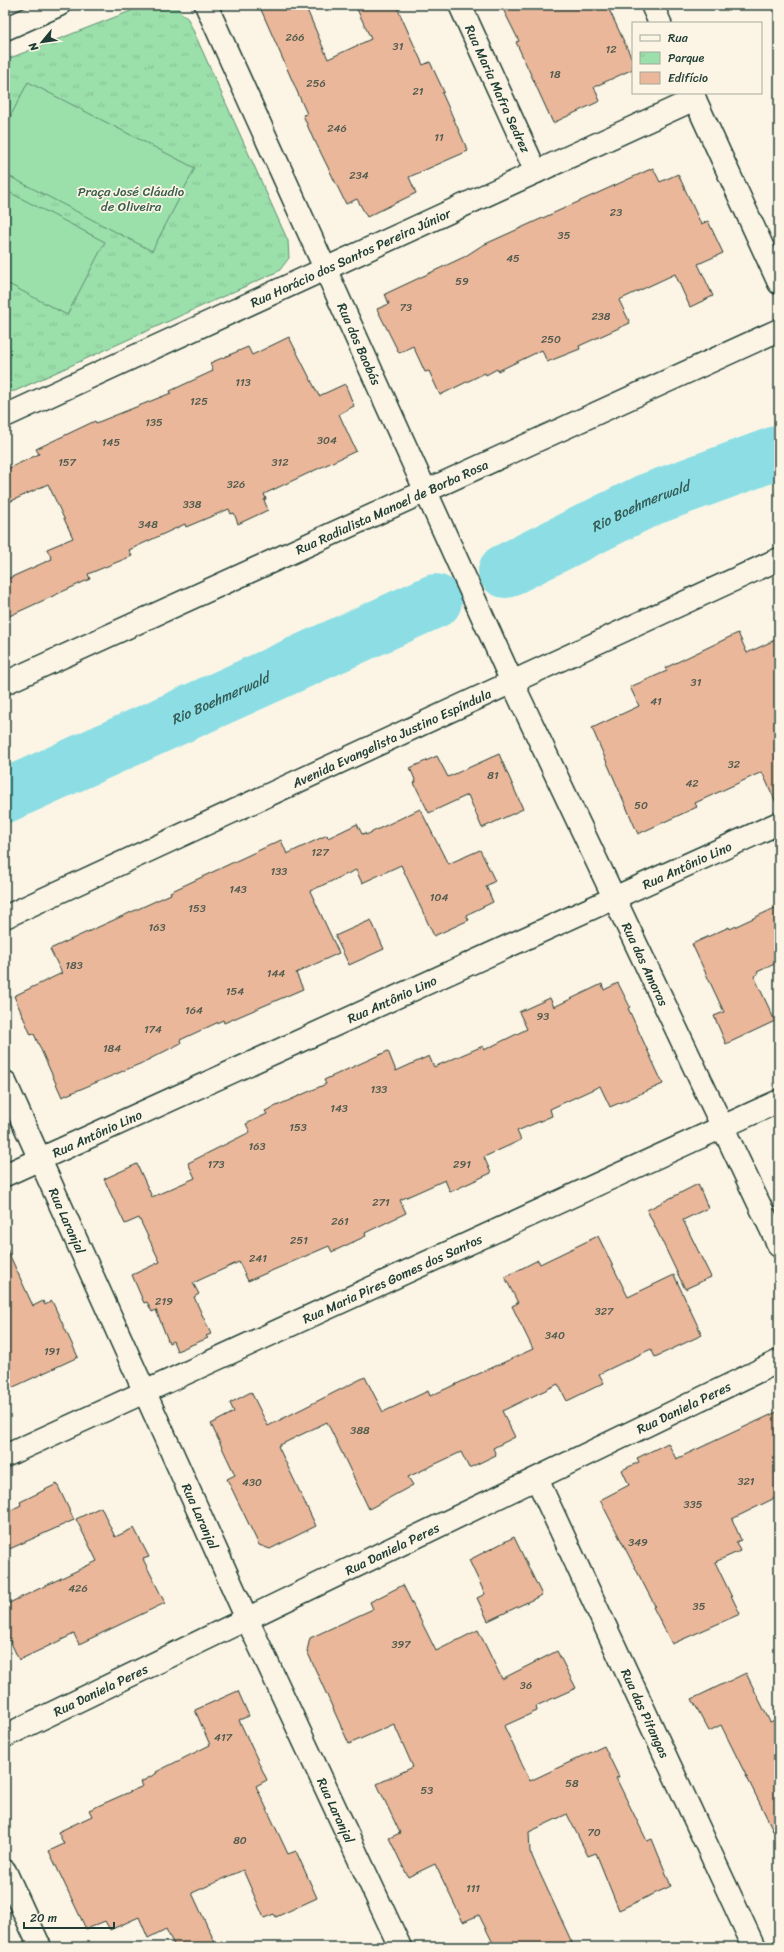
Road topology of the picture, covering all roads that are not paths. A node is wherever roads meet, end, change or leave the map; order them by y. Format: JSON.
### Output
{"nodes":[{"id":1,"x":59,"y":5,"type":"edge"},
{"id":2,"x":206,"y":5,"type":"edge"},
{"id":3,"x":460,"y":5,"type":"edge"},
{"id":4,"x":652,"y":5,"type":"edge"},
{"id":5,"x":660,"y":22,"type":"edge"},
{"id":6,"x":5,"y":30,"type":"edge"},
{"id":7,"x":694,"y":96,"type":"edge"},
{"id":8,"x":536,"y":172,"type":"junction"},
{"id":9,"x":325,"y":269,"type":"junction"},
{"id":10,"x":779,"y":283,"type":"edge"},
{"id":11,"x":779,"y":330,"type":"edge"},
{"id":12,"x":5,"y":416,"type":"edge"},
{"id":13,"x":426,"y":491,"type":"junction"},
{"id":14,"x":779,"y":559,"type":"edge"},
{"id":15,"x":512,"y":682,"type":"junction"},
{"id":16,"x":5,"y":683,"type":"edge"},
{"id":17,"x":779,"y":823,"type":"edge"},
{"id":18,"x":614,"y":898,"type":"junction"},
{"id":19,"x":5,"y":918,"type":"edge"},
{"id":20,"x":5,"y":1082,"type":"edge"},
{"id":21,"x":779,"y":1101,"type":"edge"},
{"id":22,"x":723,"y":1127,"type":"junction"},
{"id":23,"x":40,"y":1160,"type":"junction"},
{"id":24,"x":5,"y":1175,"type":"edge"},
{"id":25,"x":779,"y":1246,"type":"edge"},
{"id":26,"x":779,"y":1361,"type":"edge"},
{"id":27,"x":145,"y":1391,"type":"junction"},
{"id":28,"x":5,"y":1456,"type":"edge"},
{"id":29,"x":537,"y":1479,"type":"junction"},
{"id":30,"x":248,"y":1618,"type":"junction"},
{"id":31,"x":5,"y":1736,"type":"edge"},
{"id":32,"x":5,"y":1871,"type":"edge"},
{"id":33,"x":40,"y":1947,"type":"edge"},
{"id":34,"x":400,"y":1947,"type":"edge"},
{"id":35,"x":754,"y":1947,"type":"edge"}],
"edges":[{"from":1,"to":6,"type":"street"},
{"from":2,"to":9,"type":"street","name":"Rua dos Baobás"},
{"from":3,"to":8,"type":"street","name":"Rua Maria Mafra Sedrez"},
{"from":4,"to":5,"type":"street"},
{"from":7,"to":8,"type":"street","name":"Rua Horácio dos Santos Pereira Júnior"},
{"from":7,"to":10,"type":"street"},
{"from":8,"to":9,"type":"street","name":"Rua Horácio dos Santos Pereira Júnior"},
{"from":9,"to":12,"type":"street","name":"Rua Horácio dos Santos Pereira Júnior"},
{"from":9,"to":13,"type":"street","name":"Rua dos Baobás"},
{"from":11,"to":13,"type":"street","name":"Rua Radialista Manoel de Borba Rosa"},
{"from":13,"to":15,"type":"street","name":"Rua dos Baobás"},
{"from":13,"to":16,"type":"street","name":"Rua Radialista Manoel de Borba Rosa"},
{"from":14,"to":15,"type":"street","name":"Avenida Evangelista Justino Espíndula"},
{"from":15,"to":18,"type":"street","name":"Rua das Amoras"},
{"from":15,"to":19,"type":"street","name":"Avenida Evangelista Justino Espíndula"},
{"from":17,"to":18,"type":"street","name":"Rua Antônio Lino"},
{"from":18,"to":22,"type":"street","name":"Rua das Amoras"},
{"from":18,"to":23,"type":"street","name":"Rua Antônio Lino"},
{"from":20,"to":23,"type":"street","name":"Rua Laranjal"},
{"from":21,"to":22,"type":"street","name":"Rua Maria Pires Gomes dos Santos"},
{"from":22,"to":25,"type":"street","name":"Rua das Amoras"},
{"from":22,"to":27,"type":"street","name":"Rua Maria Pires Gomes dos Santos"},
{"from":23,"to":24,"type":"street","name":"Rua Antônio Lino"},
{"from":23,"to":27,"type":"street","name":"Rua Laranjal"},
{"from":26,"to":29,"type":"street","name":"Rua Daniela Peres"},
{"from":27,"to":28,"type":"street","name":"Rua Maria Pires Gomes dos Santos"},
{"from":27,"to":30,"type":"street","name":"Rua Laranjal"},
{"from":29,"to":30,"type":"street","name":"Rua Daniela Peres"},
{"from":29,"to":35,"type":"street","name":"Rua das Pitangas"},
{"from":30,"to":31,"type":"street","name":"Rua Daniela Peres"},
{"from":30,"to":34,"type":"street","name":"Rua Laranjal"},
{"from":32,"to":33,"type":"street"}]}
